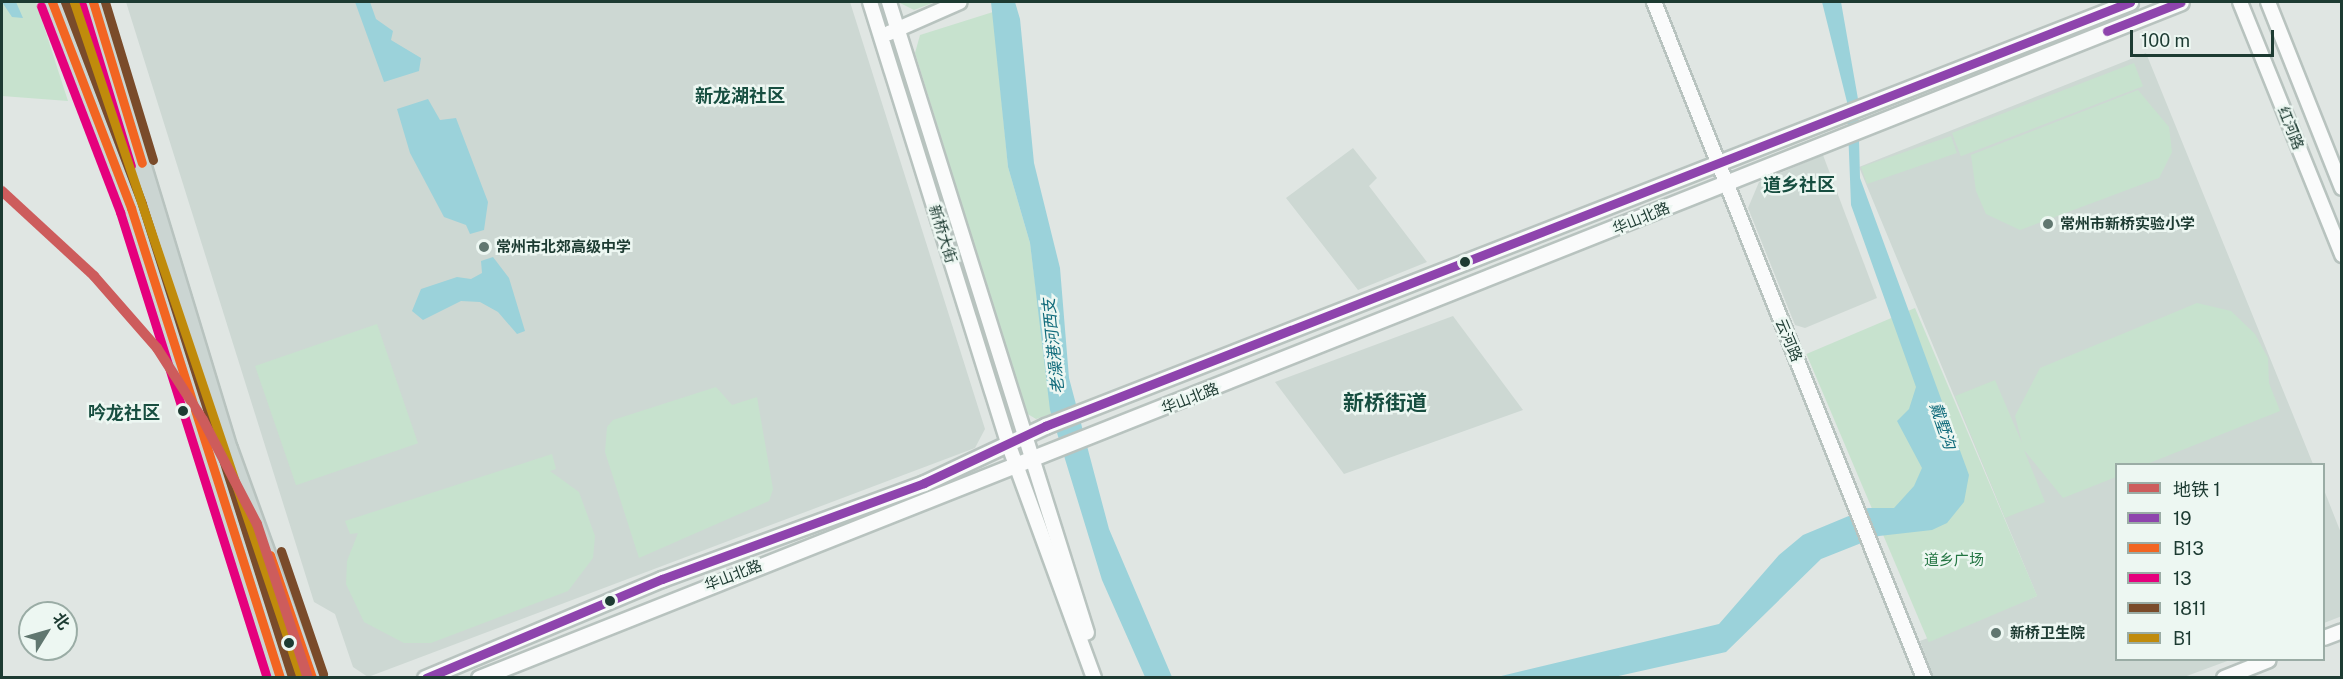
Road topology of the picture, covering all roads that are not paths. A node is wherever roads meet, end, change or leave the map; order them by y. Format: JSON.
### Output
{"nodes":[{"id":1,"x":52,"y":2,"type":"edge"},
{"id":2,"x":93,"y":2,"type":"edge"},
{"id":3,"x":870,"y":2,"type":"edge"},
{"id":4,"x":889,"y":2,"type":"edge"},
{"id":5,"x":960,"y":2,"type":"edge"},
{"id":6,"x":1654,"y":2,"type":"edge"},
{"id":7,"x":2130,"y":2,"type":"edge"},
{"id":8,"x":2181,"y":2,"type":"edge"},
{"id":9,"x":2240,"y":2,"type":"edge"},
{"id":10,"x":2268,"y":2,"type":"edge"},
{"id":11,"x":897,"y":30,"type":"junction"},
{"id":12,"x":881,"y":36,"type":"junction"},
{"id":13,"x":1716,"y":165,"type":"junction"},
{"id":14,"x":1723,"y":184,"type":"junction"},
{"id":15,"x":2342,"y":188,"type":"edge"},
{"id":16,"x":2342,"y":255,"type":"edge"},
{"id":17,"x":1025,"y":435,"type":"junction"},
{"id":18,"x":1008,"y":443,"type":"junction"},
{"id":19,"x":1033,"y":459,"type":"junction"},
{"id":20,"x":1017,"y":466,"type":"junction"},
{"id":21,"x":2342,"y":631,"type":"edge"},
{"id":22,"x":2325,"y":638,"type":"edge"},
{"id":23,"x":2267,"y":661,"type":"edge"},
{"id":24,"x":280,"y":678,"type":"edge"},
{"id":25,"x":312,"y":678,"type":"edge"},
{"id":26,"x":425,"y":678,"type":"edge"},
{"id":27,"x":480,"y":678,"type":"edge"},
{"id":28,"x":1094,"y":678,"type":"edge"},
{"id":29,"x":1103,"y":678,"type":"edge"},
{"id":30,"x":1924,"y":678,"type":"edge"},
{"id":31,"x":2224,"y":678,"type":"edge"}],
"edges":[{"from":1,"to":24,"type":"main road"},
{"from":2,"to":25,"type":"main road"},
{"from":3,"to":12,"type":"street","name":"新桥大街"},
{"from":4,"to":11,"type":"street","name":"新桥大街"},
{"from":5,"to":11,"type":"street"},
{"from":6,"to":13,"type":"street","name":"云河路"},
{"from":7,"to":13,"type":"main road","name":"华山北路"},
{"from":8,"to":14,"type":"main road","name":"华山北路"},
{"from":9,"to":16,"type":"street","name":"红河路"},
{"from":10,"to":15,"type":"street","name":"红河路"},
{"from":11,"to":12,"type":"street"},
{"from":11,"to":17,"type":"street","name":"新桥大街"},
{"from":12,"to":18,"type":"street","name":"新桥大街"},
{"from":13,"to":14,"type":"street","name":"云河路"},
{"from":13,"to":17,"type":"main road","name":"华山北路"},
{"from":14,"to":19,"type":"main road","name":"华山北路"},
{"from":14,"to":30,"type":"street","name":"云河路"},
{"from":17,"to":18,"type":"main road","name":"华山北路"},
{"from":17,"to":19,"type":"street","name":"新桥大街"},
{"from":18,"to":20,"type":"street","name":"新桥大街"},
{"from":18,"to":26,"type":"main road","name":"华山北路"},
{"from":19,"to":20,"type":"main road","name":"华山北路"},
{"from":19,"to":29,"type":"street","name":"新桥大街"},
{"from":20,"to":27,"type":"main road","name":"华山北路"},
{"from":20,"to":28,"type":"street","name":"新桥大街"},
{"from":21,"to":22,"type":"street"},
{"from":23,"to":31,"type":"street"}]}
